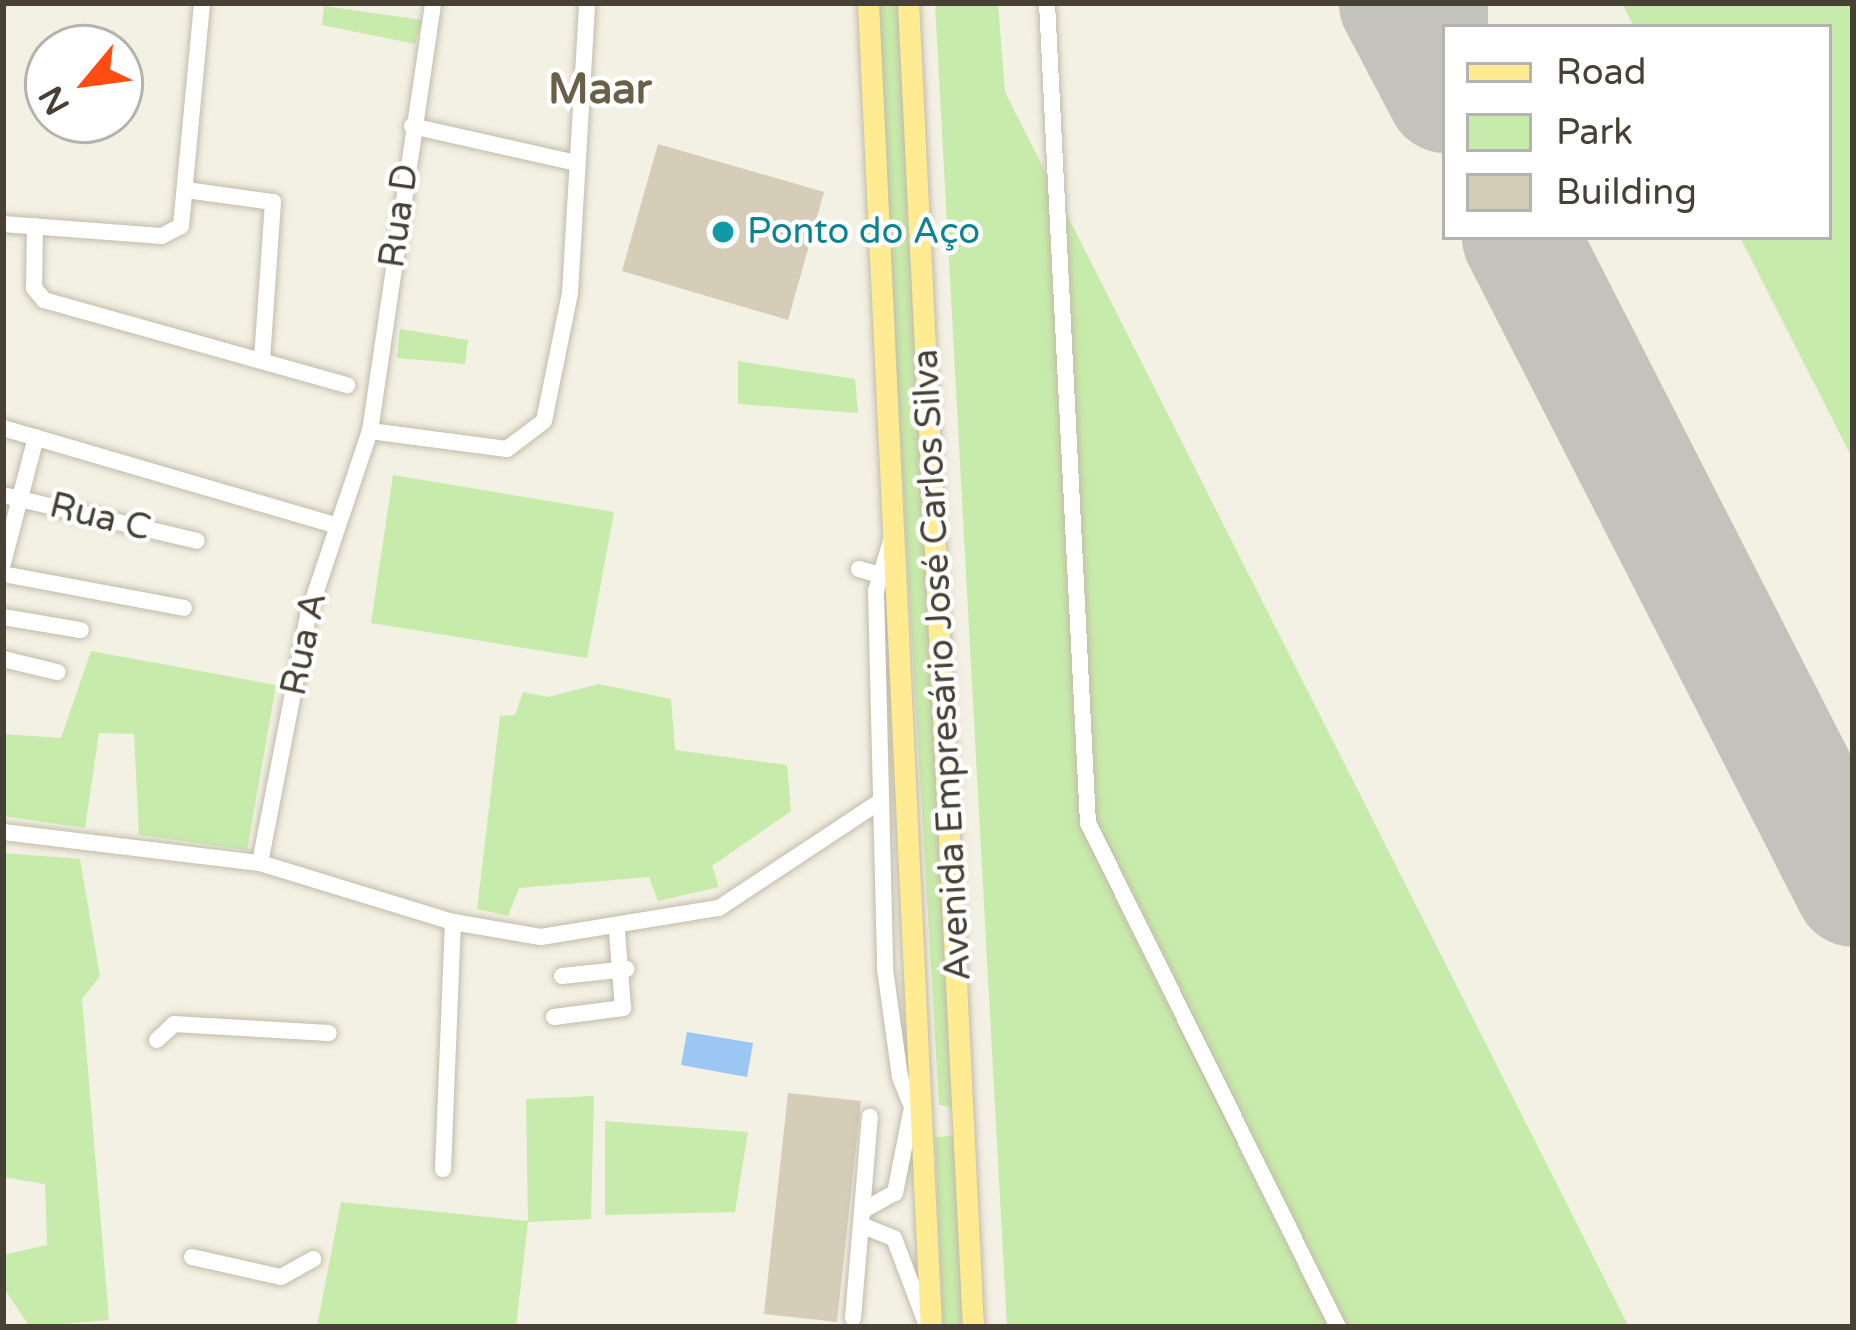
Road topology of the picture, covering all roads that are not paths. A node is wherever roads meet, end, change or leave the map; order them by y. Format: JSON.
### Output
{"nodes":[{"id":1,"x":202,"y":3,"type":"edge"},
{"id":2,"x":433,"y":3,"type":"edge"},
{"id":3,"x":587,"y":3,"type":"edge"},
{"id":4,"x":868,"y":3,"type":"edge"},
{"id":5,"x":908,"y":3,"type":"edge"},
{"id":6,"x":1047,"y":3,"type":"edge"},
{"id":7,"x":412,"y":126,"type":"junction"},
{"id":8,"x":572,"y":162,"type":"junction"},
{"id":9,"x":186,"y":190,"type":"junction"},
{"id":10,"x":3,"y":224,"type":"edge"},
{"id":11,"x":35,"y":226,"type":"junction"},
{"id":12,"x":262,"y":362,"type":"junction"},
{"id":13,"x":347,"y":385,"type":"dead end"},
{"id":14,"x":3,"y":428,"type":"edge"},
{"id":15,"x":370,"y":430,"type":"junction"},
{"id":16,"x":36,"y":437,"type":"junction"},
{"id":17,"x":12,"y":496,"type":"edge"},
{"id":18,"x":331,"y":524,"type":"junction"},
{"id":19,"x":893,"y":533,"type":"junction"},
{"id":20,"x":197,"y":541,"type":"dead end"},
{"id":21,"x":3,"y":563,"type":"edge"},
{"id":22,"x":3,"y":574,"type":"edge"},
{"id":23,"x":184,"y":608,"type":"dead end"},
{"id":24,"x":3,"y":617,"type":"edge"},
{"id":25,"x":81,"y":630,"type":"dead end"},
{"id":26,"x":3,"y":659,"type":"edge"},
{"id":27,"x":56,"y":671,"type":"dead end"},
{"id":28,"x":880,"y":802,"type":"junction"},
{"id":29,"x":3,"y":832,"type":"edge"},
{"id":30,"x":260,"y":863,"type":"junction"},
{"id":31,"x":883,"y":912,"type":"junction"},
{"id":32,"x":912,"y":912,"type":"junction"},
{"id":33,"x":453,"y":922,"type":"junction"},
{"id":34,"x":616,"y":931,"type":"junction"},
{"id":35,"x":627,"y":969,"type":"junction"},
{"id":36,"x":562,"y":976,"type":"dead end"},
{"id":37,"x":554,"y":1017,"type":"dead end"},
{"id":38,"x":329,"y":1033,"type":"dead end"},
{"id":39,"x":157,"y":1040,"type":"dead end"},
{"id":40,"x":870,"y":1117,"type":"dead end"},
{"id":41,"x":918,"y":1120,"type":"junction"},
{"id":42,"x":964,"y":1122,"type":"junction"},
{"id":43,"x":443,"y":1169,"type":"dead end"},
{"id":44,"x":861,"y":1218,"type":"junction"},
{"id":45,"x":192,"y":1258,"type":"dead end"},
{"id":46,"x":313,"y":1258,"type":"dead end"},
{"id":47,"x":853,"y":1318,"type":"dead end"},
{"id":48,"x":929,"y":1327,"type":"edge"},
{"id":49,"x":974,"y":1327,"type":"edge"},
{"id":50,"x":1338,"y":1327,"type":"edge"}],
"edges":[{"from":1,"to":9,"type":"street"},
{"from":2,"to":7,"type":"street","name":"Rua D"},
{"from":3,"to":8,"type":"street"},
{"from":4,"to":19,"type":"main road","name":"Avenida Empresário José Carlos Silva"},
{"from":5,"to":42,"type":"main road","name":"Avenida Empresário José Carlos Silva"},
{"from":6,"to":50,"type":"street"},
{"from":7,"to":8,"type":"street"},
{"from":7,"to":15,"type":"street","name":"Rua D"},
{"from":8,"to":15,"type":"street"},
{"from":9,"to":11,"type":"street"},
{"from":9,"to":12,"type":"street"},
{"from":10,"to":11,"type":"street"},
{"from":11,"to":12,"type":"street"},
{"from":12,"to":13,"type":"street"},
{"from":14,"to":16,"type":"street"},
{"from":15,"to":18,"type":"street","name":"Rua A"},
{"from":16,"to":17,"type":"street"},
{"from":16,"to":18,"type":"street"},
{"from":17,"to":20,"type":"street","name":"Rua C"},
{"from":17,"to":21,"type":"street"},
{"from":18,"to":30,"type":"street","name":"Rua A"},
{"from":19,"to":28,"type":"street"},
{"from":19,"to":32,"type":"main road","name":"Avenida Empresário José Carlos Silva"},
{"from":22,"to":23,"type":"street"},
{"from":24,"to":25,"type":"street"},
{"from":26,"to":27,"type":"street"},
{"from":28,"to":31,"type":"street"},
{"from":28,"to":34,"type":"street"},
{"from":29,"to":30,"type":"street"},
{"from":30,"to":33,"type":"street"},
{"from":31,"to":32,"type":"street"},
{"from":31,"to":41,"type":"street"},
{"from":32,"to":41,"type":"main road","name":"Avenida Empresário José Carlos Silva"},
{"from":33,"to":34,"type":"street"},
{"from":33,"to":43,"type":"street"},
{"from":34,"to":35,"type":"street"},
{"from":35,"to":36,"type":"street"},
{"from":35,"to":37,"type":"street"},
{"from":38,"to":39,"type":"street"},
{"from":40,"to":44,"type":"street"},
{"from":41,"to":42,"type":"main road"},
{"from":41,"to":44,"type":"street"},
{"from":41,"to":48,"type":"main road","name":"Avenida Empresário José Carlos Silva"},
{"from":42,"to":49,"type":"main road","name":"Avenida Empresário José Carlos Silva"},
{"from":44,"to":47,"type":"street"},
{"from":44,"to":48,"type":"street"},
{"from":45,"to":46,"type":"street"}]}
